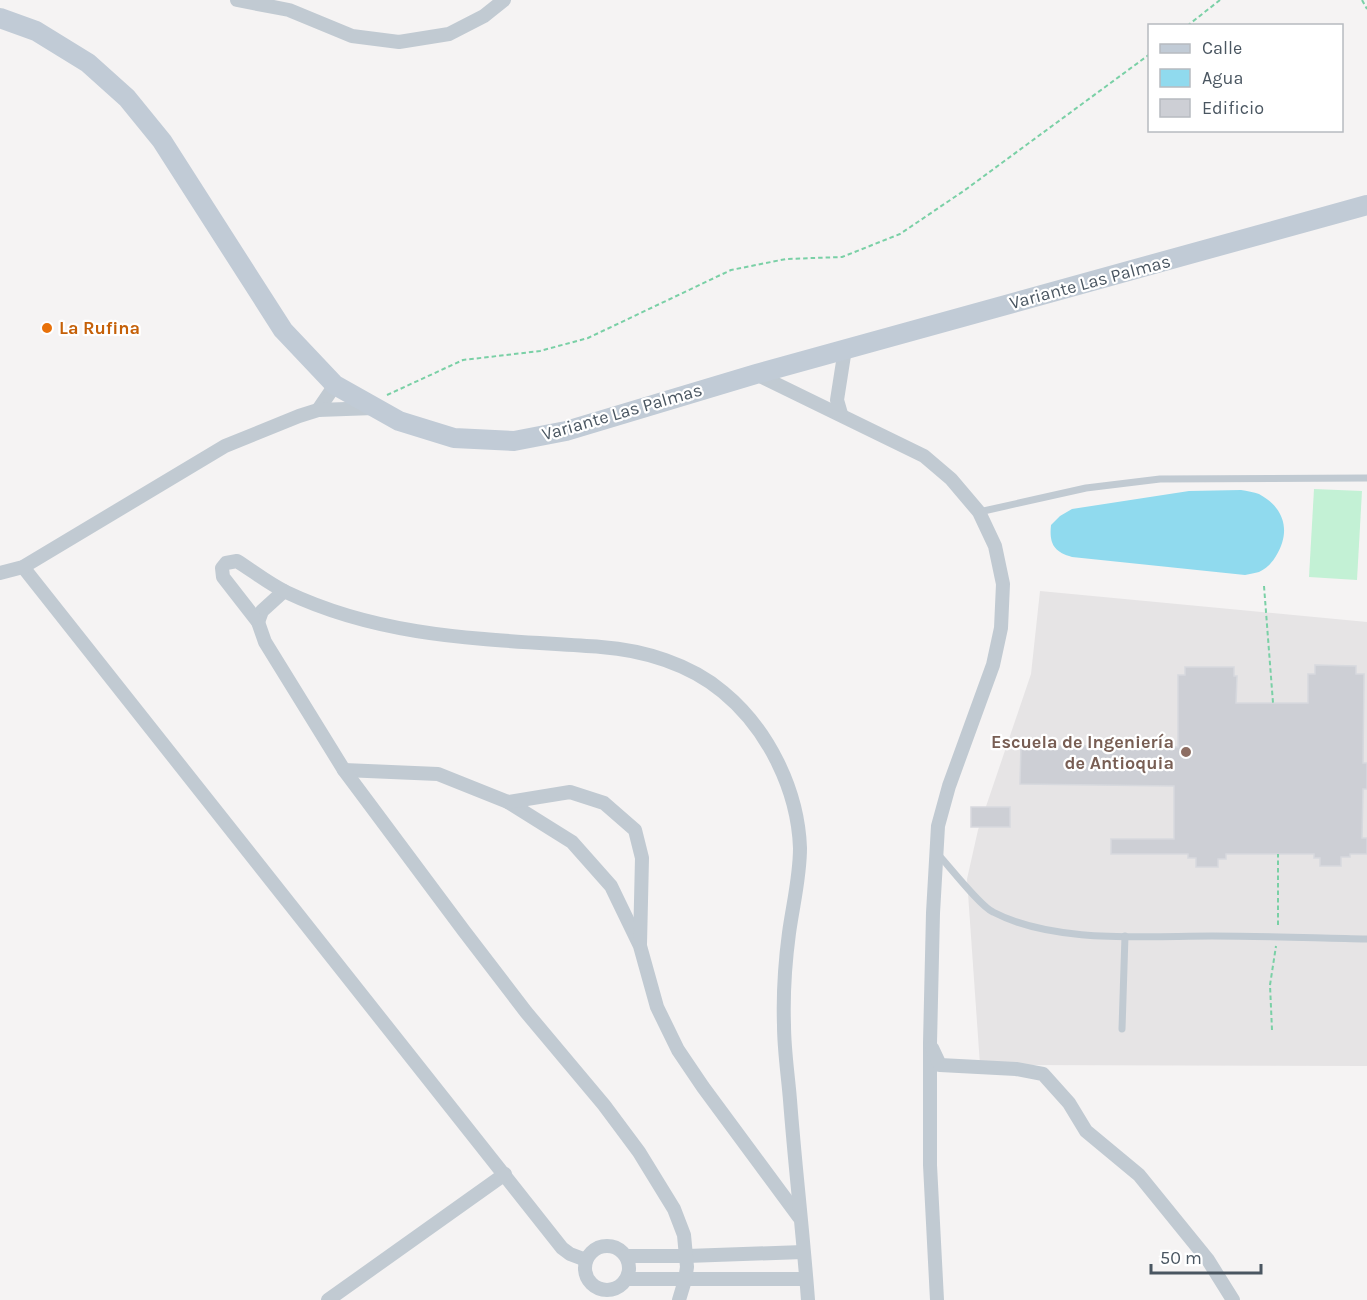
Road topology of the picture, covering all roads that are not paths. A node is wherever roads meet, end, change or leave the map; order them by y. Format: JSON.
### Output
{"nodes":[{"id":1,"x":237,"y":0,"type":"edge"},
{"id":2,"x":504,"y":0,"type":"edge"},
{"id":3,"x":0,"y":18,"type":"edge"},
{"id":4,"x":1367,"y":205,"type":"edge"},
{"id":5,"x":845,"y":349,"type":"junction"},
{"id":6,"x":756,"y":374,"type":"junction"},
{"id":7,"x":335,"y":385,"type":"junction"},
{"id":8,"x":372,"y":406,"type":"junction"},
{"id":9,"x":318,"y":410,"type":"junction"},
{"id":10,"x":841,"y":414,"type":"junction"},
{"id":11,"x":1367,"y":478,"type":"edge"},
{"id":12,"x":979,"y":512,"type":"junction"},
{"id":13,"x":23,"y":567,"type":"junction"},
{"id":14,"x":0,"y":573,"type":"edge"},
{"id":15,"x":284,"y":591,"type":"junction"},
{"id":16,"x":258,"y":622,"type":"junction"},
{"id":17,"x":344,"y":770,"type":"junction"},
{"id":18,"x":508,"y":802,"type":"junction"},
{"id":19,"x":936,"y":852,"type":"junction"},
{"id":20,"x":1125,"y":936,"type":"junction"},
{"id":21,"x":1367,"y":939,"type":"edge"},
{"id":22,"x":640,"y":946,"type":"junction"},
{"id":23,"x":1122,"y":1029,"type":"dead end"},
{"id":24,"x":930,"y":1043,"type":"junction"},
{"id":25,"x":505,"y":1174,"type":"junction"},
{"id":26,"x":799,"y":1217,"type":"junction"},
{"id":27,"x":804,"y":1252,"type":"junction"},
{"id":28,"x":626,"y":1256,"type":"junction"},
{"id":29,"x":687,"y":1256,"type":"junction"},
{"id":30,"x":585,"y":1260,"type":"junction"},
{"id":31,"x":626,"y":1279,"type":"junction"},
{"id":32,"x":806,"y":1279,"type":"junction"},
{"id":33,"x":685,"y":1280,"type":"junction"},
{"id":34,"x":328,"y":1300,"type":"edge"},
{"id":35,"x":679,"y":1300,"type":"edge"},
{"id":36,"x":808,"y":1300,"type":"edge"},
{"id":37,"x":937,"y":1300,"type":"edge"},
{"id":38,"x":1233,"y":1300,"type":"edge"}],
"edges":[{"from":1,"to":2,"type":"street"},
{"from":3,"to":7,"type":"main road","name":"Variante Las Palmas"},
{"from":4,"to":5,"type":"main road","name":"Variante Las Palmas"},
{"from":5,"to":6,"type":"main road","name":"Variante Las Palmas"},
{"from":5,"to":10,"type":"street"},
{"from":6,"to":8,"type":"main road","name":"Variante Las Palmas"},
{"from":6,"to":10,"type":"street"},
{"from":7,"to":8,"type":"main road","name":"Variante Las Palmas"},
{"from":7,"to":9,"type":"street"},
{"from":8,"to":9,"type":"street"},
{"from":9,"to":13,"type":"street"},
{"from":10,"to":12,"type":"street"},
{"from":11,"to":12,"type":"lane"},
{"from":12,"to":19,"type":"street"},
{"from":13,"to":14,"type":"street"},
{"from":13,"to":25,"type":"street"},
{"from":15,"to":16,"type":"street"},
{"from":15,"to":16,"type":"street"},
{"from":15,"to":26,"type":"street"},
{"from":16,"to":17,"type":"street"},
{"from":17,"to":18,"type":"street"},
{"from":17,"to":29,"type":"street"},
{"from":18,"to":22,"type":"street"},
{"from":18,"to":22,"type":"street"},
{"from":19,"to":20,"type":"lane"},
{"from":19,"to":24,"type":"street"},
{"from":20,"to":21,"type":"lane"},
{"from":20,"to":23,"type":"lane"},
{"from":22,"to":26,"type":"street"},
{"from":24,"to":37,"type":"street"},
{"from":24,"to":38,"type":"street"},
{"from":25,"to":30,"type":"street"},
{"from":25,"to":34,"type":"street"},
{"from":26,"to":27,"type":"street"},
{"from":27,"to":29,"type":"street"},
{"from":27,"to":32,"type":"street"},
{"from":28,"to":29,"type":"street"},
{"from":28,"to":30,"type":"street"},
{"from":28,"to":31,"type":"street"},
{"from":29,"to":33,"type":"street"},
{"from":30,"to":31,"type":"street"},
{"from":31,"to":33,"type":"street"},
{"from":32,"to":33,"type":"street"},
{"from":32,"to":36,"type":"street"},
{"from":33,"to":35,"type":"street"}]}
